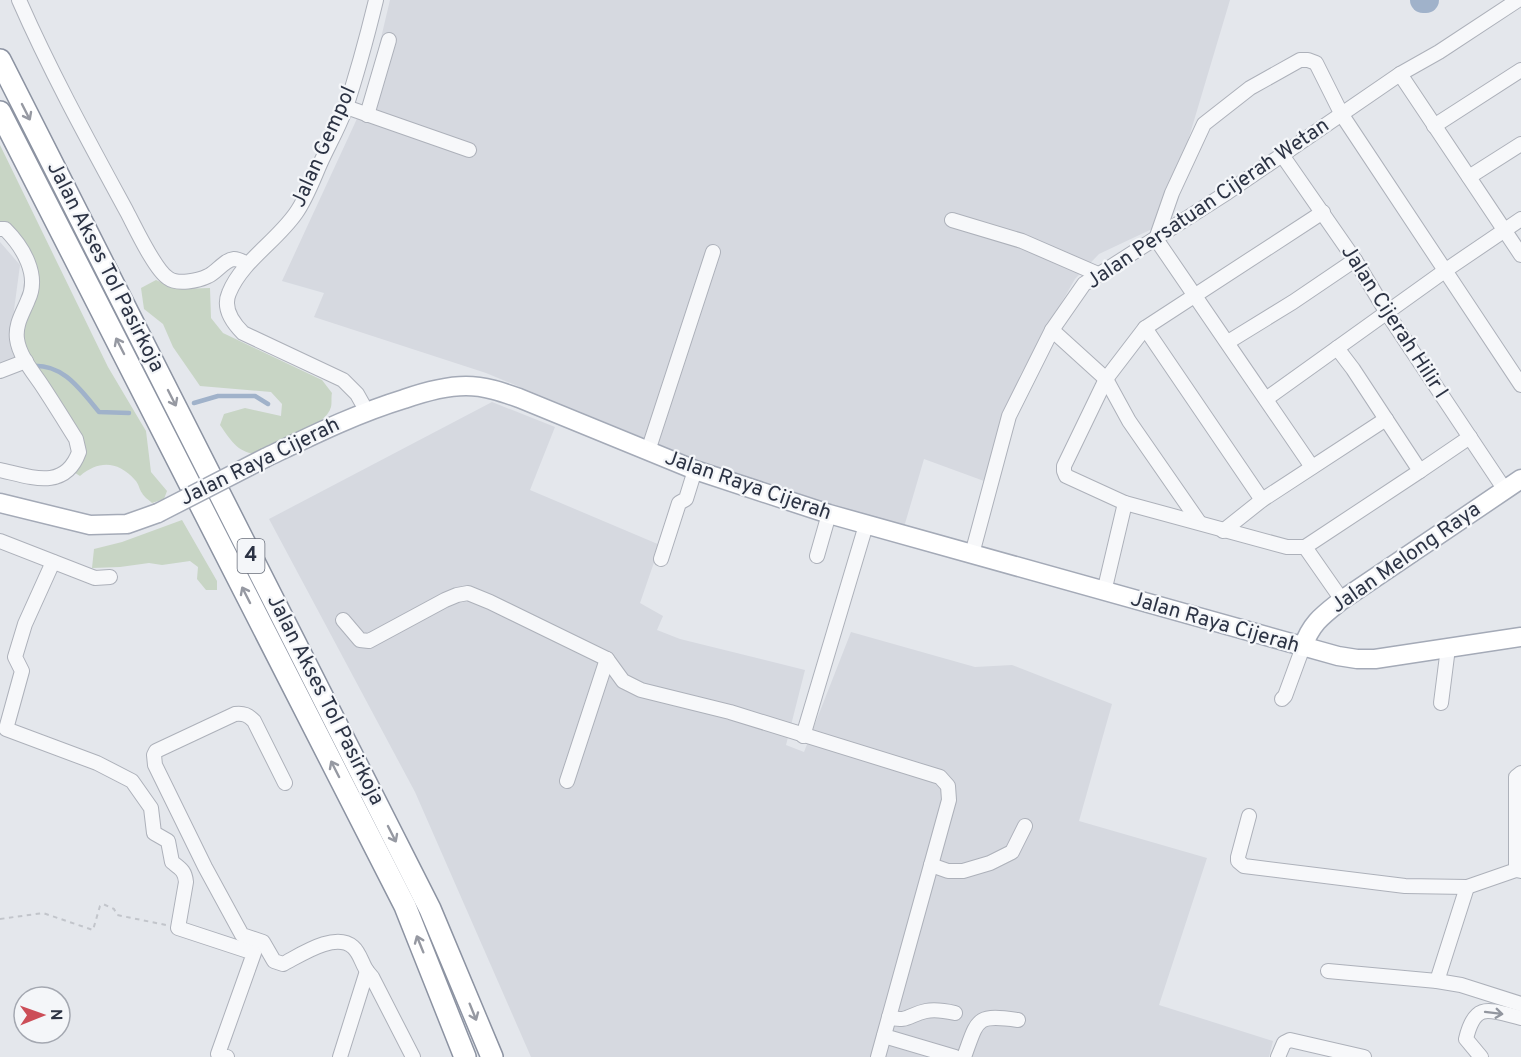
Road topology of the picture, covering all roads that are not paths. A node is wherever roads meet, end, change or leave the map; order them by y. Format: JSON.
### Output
{"nodes":[{"id":1,"x":19,"y":0,"type":"edge"},
{"id":2,"x":376,"y":0,"type":"edge"},
{"id":3,"x":1518,"y":0,"type":"edge"},
{"id":4,"x":1502,"y":4,"type":"edge"},
{"id":5,"x":389,"y":40,"type":"dead end"},
{"id":6,"x":0,"y":60,"type":"edge"},
{"id":7,"x":1521,"y":70,"type":"edge"},
{"id":8,"x":1400,"y":74,"type":"junction"},
{"id":9,"x":346,"y":107,"type":"junction"},
{"id":10,"x":0,"y":111,"type":"edge"},
{"id":11,"x":367,"y":115,"type":"junction"},
{"id":12,"x":1342,"y":115,"type":"junction"},
{"id":13,"x":1434,"y":126,"type":"junction"},
{"id":14,"x":1521,"y":144,"type":"edge"},
{"id":15,"x":469,"y":150,"type":"dead end"},
{"id":16,"x":1282,"y":155,"type":"junction"},
{"id":17,"x":1469,"y":177,"type":"junction"},
{"id":18,"x":1323,"y":212,"type":"junction"},
{"id":19,"x":1521,"y":219,"type":"edge"},
{"id":20,"x":952,"y":220,"type":"dead end"},
{"id":21,"x":0,"y":229,"type":"edge"},
{"id":22,"x":1505,"y":231,"type":"junction"},
{"id":23,"x":1156,"y":238,"type":"junction"},
{"id":24,"x":712,"y":252,"type":"dead end"},
{"id":25,"x":1521,"y":255,"type":"edge"},
{"id":26,"x":1355,"y":260,"type":"junction"},
{"id":27,"x":247,"y":264,"type":"junction"},
{"id":28,"x":1446,"y":270,"type":"junction"},
{"id":29,"x":1098,"y":274,"type":"junction"},
{"id":30,"x":1193,"y":295,"type":"junction"},
{"id":31,"x":1387,"y":313,"type":"junction"},
{"id":32,"x":1145,"y":328,"type":"junction"},
{"id":33,"x":1052,"y":330,"type":"junction"},
{"id":34,"x":1228,"y":342,"type":"junction"},
{"id":35,"x":1337,"y":348,"type":"junction"},
{"id":36,"x":28,"y":365,"type":"junction"},
{"id":37,"x":0,"y":370,"type":"edge"},
{"id":38,"x":1106,"y":379,"type":"junction"},
{"id":39,"x":1521,"y":385,"type":"edge"},
{"id":40,"x":1266,"y":399,"type":"junction"},
{"id":41,"x":366,"y":410,"type":"junction"},
{"id":42,"x":1386,"y":418,"type":"junction"},
{"id":43,"x":1470,"y":437,"type":"junction"},
{"id":44,"x":648,"y":451,"type":"junction"},
{"id":45,"x":1312,"y":467,"type":"junction"},
{"id":46,"x":0,"y":470,"type":"edge"},
{"id":47,"x":695,"y":470,"type":"junction"},
{"id":48,"x":1420,"y":471,"type":"junction"},
{"id":49,"x":1521,"y":479,"type":"edge"},
{"id":50,"x":1505,"y":490,"type":"junction"},
{"id":51,"x":1262,"y":500,"type":"junction"},
{"id":52,"x":0,"y":502,"type":"edge"},
{"id":53,"x":1125,"y":503,"type":"junction"},
{"id":54,"x":829,"y":514,"type":"junction"},
{"id":55,"x":1199,"y":522,"type":"junction"},
{"id":56,"x":866,"y":525,"type":"junction"},
{"id":57,"x":1223,"y":531,"type":"junction"},
{"id":58,"x":0,"y":541,"type":"edge"},
{"id":59,"x":1305,"y":547,"type":"junction"},
{"id":60,"x":972,"y":554,"type":"junction"},
{"id":61,"x":817,"y":556,"type":"dead end"},
{"id":62,"x":662,"y":559,"type":"dead end"},
{"id":63,"x":53,"y":562,"type":"junction"},
{"id":64,"x":110,"y":577,"type":"dead end"},
{"id":65,"x":1104,"y":592,"type":"junction"},
{"id":66,"x":1342,"y":600,"type":"junction"},
{"id":67,"x":343,"y":620,"type":"dead end"},
{"id":68,"x":1521,"y":636,"type":"edge"},
{"id":69,"x":1304,"y":647,"type":"junction"},
{"id":70,"x":1448,"y":648,"type":"junction"},
{"id":71,"x":608,"y":659,"type":"junction"},
{"id":72,"x":1282,"y":699,"type":"dead end"},
{"id":73,"x":1441,"y":704,"type":"dead end"},
{"id":74,"x":803,"y":736,"type":"junction"},
{"id":75,"x":1521,"y":773,"type":"edge"},
{"id":76,"x":567,"y":781,"type":"dead end"},
{"id":77,"x":285,"y":783,"type":"dead end"},
{"id":78,"x":1249,"y":816,"type":"dead end"},
{"id":79,"x":1025,"y":826,"type":"dead end"},
{"id":80,"x":931,"y":865,"type":"junction"},
{"id":81,"x":1518,"y":870,"type":"edge"},
{"id":82,"x":1467,"y":887,"type":"junction"},
{"id":83,"x":367,"y":971,"type":"junction"},
{"id":84,"x":1328,"y":971,"type":"dead end"},
{"id":85,"x":1437,"y":981,"type":"junction"},
{"id":86,"x":1521,"y":1004,"type":"edge"},
{"id":87,"x":955,"y":1013,"type":"dead end"},
{"id":88,"x":889,"y":1017,"type":"junction"},
{"id":89,"x":1521,"y":1018,"type":"edge"},
{"id":90,"x":1018,"y":1020,"type":"dead end"},
{"id":91,"x":884,"y":1036,"type":"junction"},
{"id":92,"x":344,"y":1055,"type":"edge"},
{"id":93,"x":227,"y":1057,"type":"edge"},
{"id":94,"x":413,"y":1057,"type":"edge"},
{"id":95,"x":465,"y":1057,"type":"edge"},
{"id":96,"x":492,"y":1057,"type":"edge"},
{"id":97,"x":878,"y":1057,"type":"edge"},
{"id":98,"x":955,"y":1057,"type":"edge"},
{"id":99,"x":963,"y":1057,"type":"edge"},
{"id":100,"x":1278,"y":1057,"type":"edge"},
{"id":101,"x":1364,"y":1057,"type":"edge"},
{"id":102,"x":1480,"y":1057,"type":"edge"}],
"edges":[{"from":1,"to":27,"type":"street"},
{"from":2,"to":9,"type":"street","name":"Jalan Gempol"},
{"from":3,"to":4,"type":"street","name":"Jalan Persatuan Cijerah Wetan"},
{"from":4,"to":8,"type":"street","name":"Jalan Persatuan Cijerah Wetan"},
{"from":5,"to":11,"type":"street"},
{"from":6,"to":96,"type":"highway","name":"Jalan Akses Tol Pasirkoja","number":"4","one_way":true},
{"from":7,"to":13,"type":"street"},
{"from":8,"to":12,"type":"street","name":"Jalan Persatuan Cijerah Wetan"},
{"from":8,"to":13,"type":"street"},
{"from":9,"to":11,"type":"street"},
{"from":9,"to":27,"type":"street","name":"Jalan Gempol"},
{"from":95,"to":10,"type":"highway","name":"Jalan Akses Tol Pasirkoja","number":"4","one_way":true},
{"from":11,"to":15,"type":"street"},
{"from":12,"to":16,"type":"street","name":"Jalan Persatuan Cijerah Wetan"},
{"from":12,"to":23,"type":"street"},
{"from":12,"to":28,"type":"street"},
{"from":13,"to":17,"type":"street"},
{"from":14,"to":17,"type":"street"},
{"from":16,"to":18,"type":"street","name":"Jalan Cijerah Hilir I"},
{"from":16,"to":23,"type":"street","name":"Jalan Persatuan Cijerah Wetan"},
{"from":17,"to":22,"type":"street"},
{"from":18,"to":26,"type":"street","name":"Jalan Cijerah Hilir I"},
{"from":18,"to":30,"type":"street"},
{"from":19,"to":22,"type":"street"},
{"from":20,"to":29,"type":"street"},
{"from":21,"to":36,"type":"street"},
{"from":22,"to":25,"type":"street"},
{"from":22,"to":28,"type":"street"},
{"from":23,"to":29,"type":"street","name":"Jalan Persatuan Cijerah Wetan"},
{"from":23,"to":30,"type":"street"},
{"from":24,"to":44,"type":"street"},
{"from":26,"to":31,"type":"street","name":"Jalan Cijerah Hilir I"},
{"from":26,"to":34,"type":"street"},
{"from":27,"to":41,"type":"street","name":"Jalan Gempol"},
{"from":28,"to":31,"type":"street"},
{"from":28,"to":39,"type":"street"},
{"from":29,"to":33,"type":"street","name":"Jalan Persatuan Cijerah Wetan"},
{"from":30,"to":32,"type":"street"},
{"from":30,"to":34,"type":"street"},
{"from":31,"to":35,"type":"street"},
{"from":31,"to":43,"type":"street","name":"Jalan Cijerah Hilir I"},
{"from":32,"to":38,"type":"street"},
{"from":32,"to":51,"type":"street"},
{"from":33,"to":38,"type":"street"},
{"from":33,"to":60,"type":"street","name":"Jalan Persatuan Cijerah Wetan"},
{"from":34,"to":40,"type":"street"},
{"from":35,"to":40,"type":"street"},
{"from":35,"to":42,"type":"street"},
{"from":36,"to":37,"type":"street"},
{"from":36,"to":46,"type":"street"},
{"from":38,"to":53,"type":"street"},
{"from":38,"to":55,"type":"street"},
{"from":40,"to":45,"type":"street"},
{"from":41,"to":44,"type":"main road","name":"Jalan Raya Cijerah"},
{"from":41,"to":52,"type":"main road","name":"Jalan Raya Cijerah","bridge":true},
{"from":42,"to":45,"type":"street"},
{"from":42,"to":48,"type":"street"},
{"from":43,"to":48,"type":"street"},
{"from":43,"to":50,"type":"street","name":"Jalan Cijerah Hilir I"},
{"from":44,"to":47,"type":"main road","name":"Jalan Raya Cijerah"},
{"from":45,"to":51,"type":"street"},
{"from":47,"to":54,"type":"main road","name":"Jalan Raya Cijerah"},
{"from":47,"to":62,"type":"street"},
{"from":48,"to":59,"type":"street"},
{"from":49,"to":50,"type":"main road","name":"Jalan Melong Raya"},
{"from":50,"to":66,"type":"main road","name":"Jalan Melong Raya"},
{"from":51,"to":57,"type":"street"},
{"from":53,"to":55,"type":"street"},
{"from":53,"to":65,"type":"street"},
{"from":54,"to":56,"type":"main road","name":"Jalan Raya Cijerah"},
{"from":54,"to":61,"type":"street"},
{"from":55,"to":57,"type":"street"},
{"from":56,"to":60,"type":"main road","name":"Jalan Raya Cijerah"},
{"from":56,"to":74,"type":"street"},
{"from":57,"to":59,"type":"street"},
{"from":58,"to":63,"type":"street"},
{"from":59,"to":66,"type":"street"},
{"from":60,"to":65,"type":"main road","name":"Jalan Raya Cijerah"},
{"from":63,"to":64,"type":"street"},
{"from":63,"to":93,"type":"street"},
{"from":65,"to":69,"type":"main road","name":"Jalan Raya Cijerah"},
{"from":66,"to":69,"type":"main road","name":"Jalan Melong Raya"},
{"from":67,"to":71,"type":"street"},
{"from":68,"to":70,"type":"main road","name":"Jalan Raya Cijerah"},
{"from":69,"to":70,"type":"main road","name":"Jalan Raya Cijerah"},
{"from":69,"to":72,"type":"street"},
{"from":70,"to":73,"type":"street"},
{"from":71,"to":74,"type":"street"},
{"from":71,"to":76,"type":"street"},
{"from":74,"to":80,"type":"street"},
{"from":75,"to":81,"type":"street"},
{"from":77,"to":83,"type":"street"},
{"from":78,"to":82,"type":"street"},
{"from":79,"to":80,"type":"street"},
{"from":80,"to":88,"type":"street"},
{"from":81,"to":82,"type":"street"},
{"from":82,"to":85,"type":"street"},
{"from":83,"to":92,"type":"street"},
{"from":83,"to":94,"type":"street"},
{"from":84,"to":85,"type":"street"},
{"from":85,"to":86,"type":"street"},
{"from":87,"to":88,"type":"street"},
{"from":88,"to":91,"type":"street"},
{"from":102,"to":89,"type":"street","one_way":true},
{"from":90,"to":99,"type":"street"},
{"from":91,"to":97,"type":"street"},
{"from":91,"to":98,"type":"street"},
{"from":100,"to":101,"type":"street"}]}
